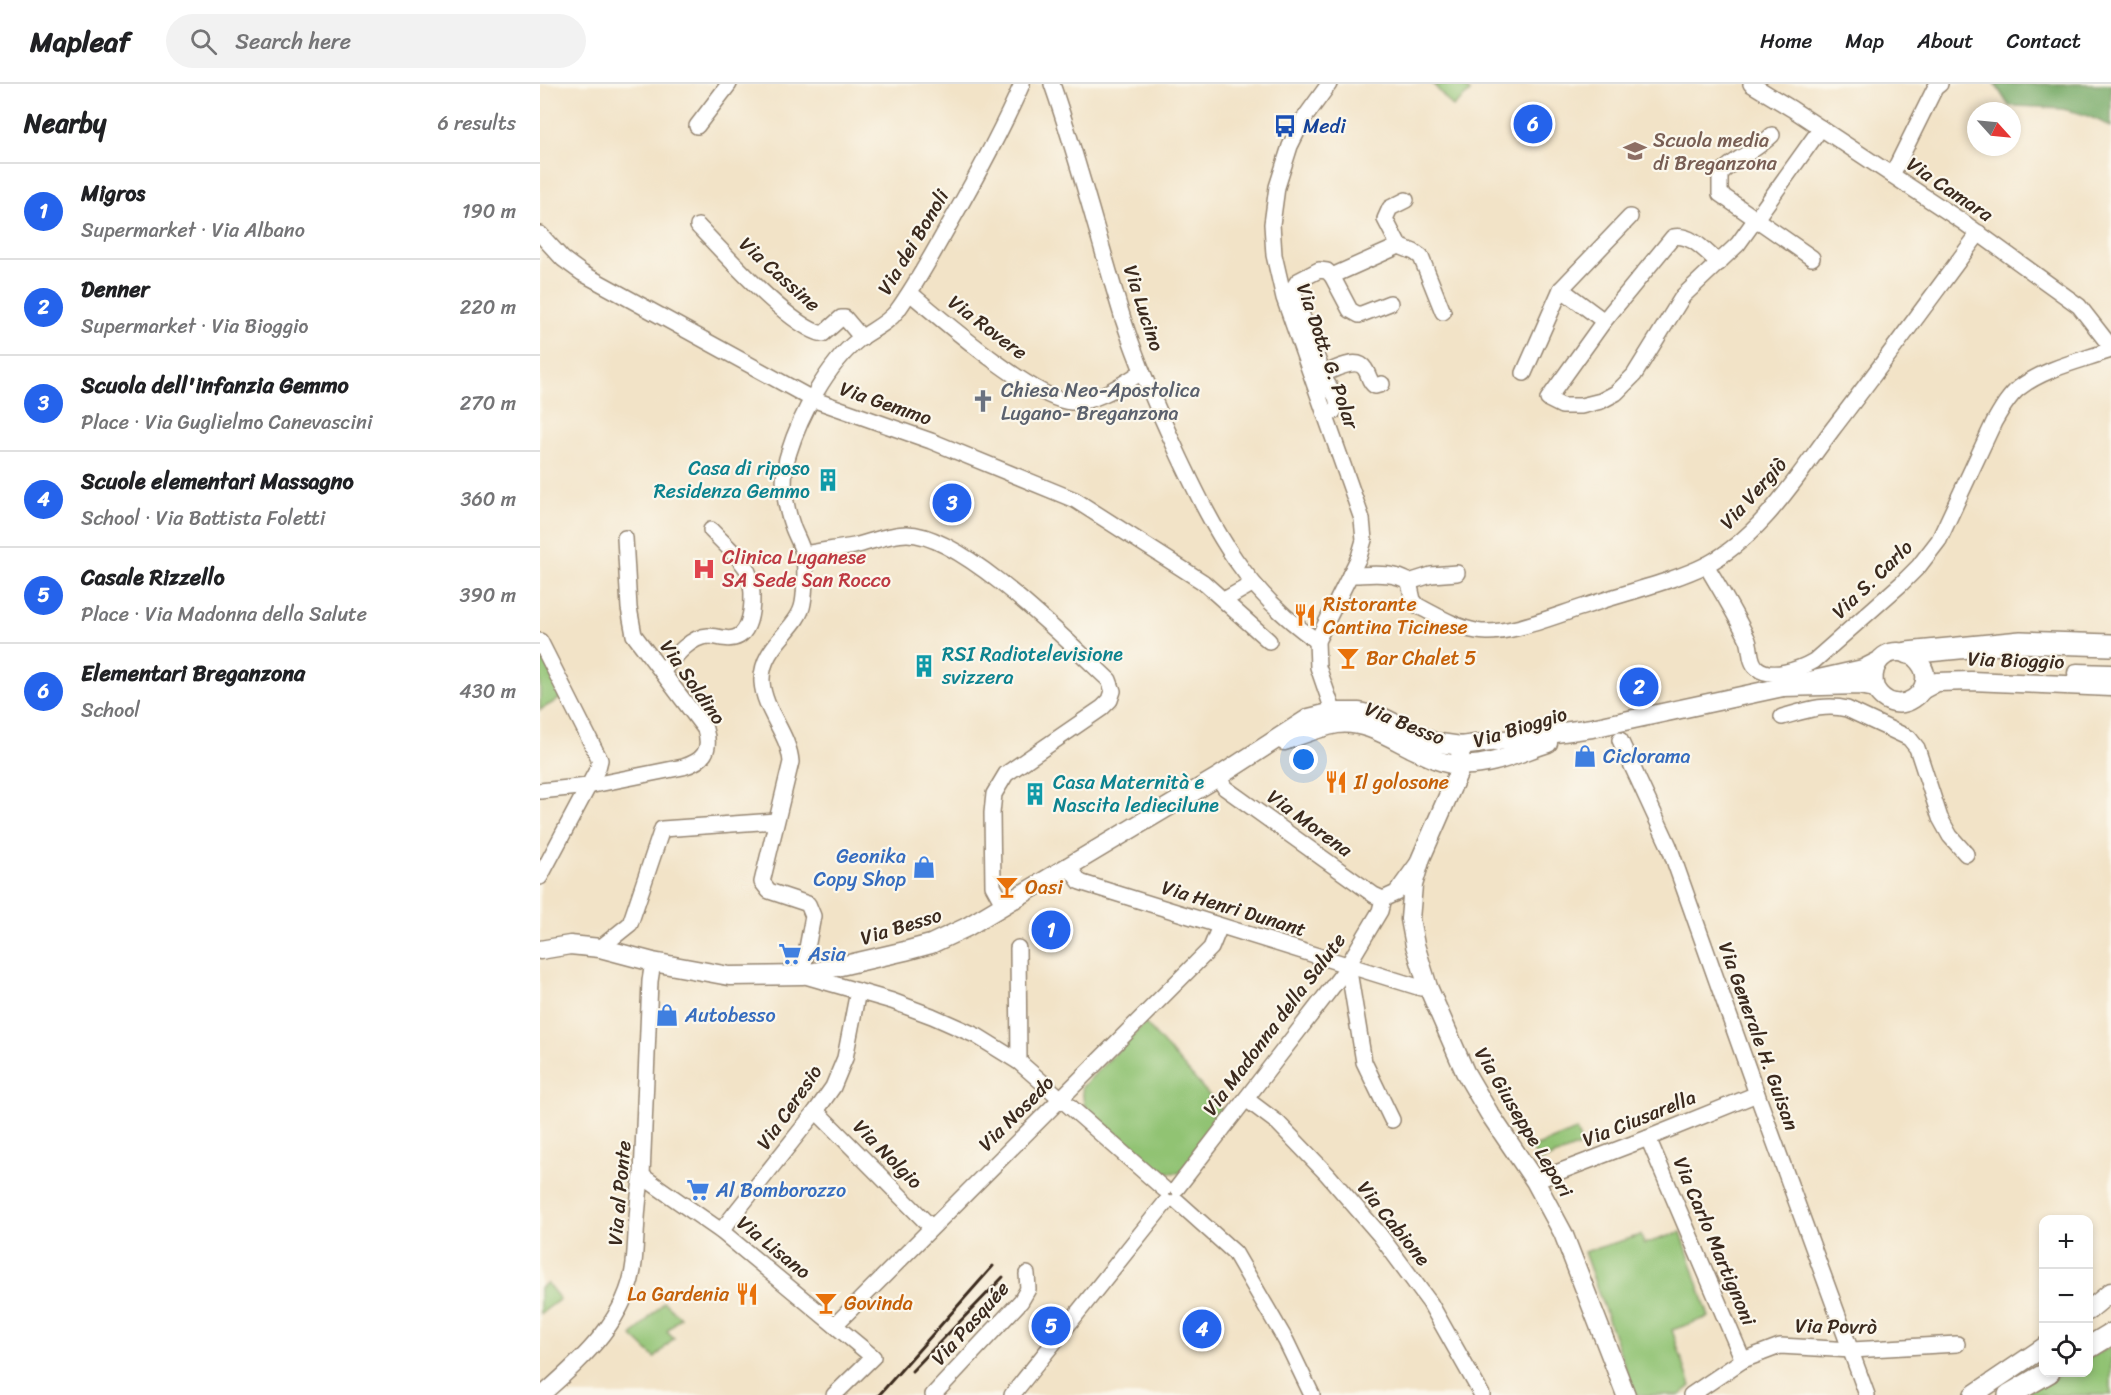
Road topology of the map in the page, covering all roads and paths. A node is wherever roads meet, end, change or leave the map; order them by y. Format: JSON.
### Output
{"nodes":[{"id":1,"x":729,"y":84,"type":"edge"},
{"id":2,"x":1022,"y":84,"type":"edge"},
{"id":3,"x":1052,"y":84,"type":"edge"},
{"id":4,"x":1329,"y":84,"type":"edge"},
{"id":5,"x":1751,"y":84,"type":"edge"},
{"id":6,"x":1940,"y":84,"type":"edge"},
{"id":7,"x":697,"y":126,"type":"dead end"},
{"id":8,"x":1821,"y":128,"type":"junction"},
{"id":9,"x":1772,"y":135,"type":"dead end"},
{"id":10,"x":1892,"y":175,"type":"junction"},
{"id":11,"x":1406,"y":200,"type":"dead end"},
{"id":12,"x":1630,"y":217,"type":"dead end"},
{"id":13,"x":1754,"y":219,"type":"junction"},
{"id":14,"x":698,"y":226,"type":"dead end"},
{"id":15,"x":1979,"y":233,"type":"junction"},
{"id":16,"x":540,"y":234,"type":"edge"},
{"id":17,"x":1399,"y":246,"type":"junction"},
{"id":18,"x":1812,"y":258,"type":"dead end"},
{"id":19,"x":1719,"y":262,"type":"junction"},
{"id":20,"x":1332,"y":276,"type":"junction"},
{"id":21,"x":1561,"y":289,"type":"junction"},
{"id":22,"x":909,"y":293,"type":"junction"},
{"id":23,"x":1390,"y":303,"type":"dead end"},
{"id":24,"x":1443,"y":312,"type":"dead end"},
{"id":25,"x":1604,"y":321,"type":"junction"},
{"id":26,"x":862,"y":338,"type":"junction"},
{"id":27,"x":2111,"y":349,"type":"edge"},
{"id":28,"x":1142,"y":372,"type":"junction"},
{"id":29,"x":1524,"y":373,"type":"dead end"},
{"id":30,"x":1323,"y":374,"type":"junction"},
{"id":31,"x":1382,"y":384,"type":"dead end"},
{"id":32,"x":812,"y":399,"type":"junction"},
{"id":33,"x":1326,"y":416,"type":"junction"},
{"id":34,"x":711,"y":530,"type":"dead end"},
{"id":35,"x":625,"y":538,"type":"dead end"},
{"id":36,"x":804,"y":554,"type":"junction"},
{"id":37,"x":1706,"y":565,"type":"junction"},
{"id":38,"x":1457,"y":573,"type":"dead end"},
{"id":39,"x":1350,"y":575,"type":"junction"},
{"id":40,"x":1409,"y":582,"type":"junction"},
{"id":41,"x":1252,"y":584,"type":"junction"},
{"id":42,"x":1224,"y":600,"type":"junction"},
{"id":43,"x":540,"y":641,"type":"edge"},
{"id":44,"x":1269,"y":641,"type":"dead end"},
{"id":45,"x":1317,"y":641,"type":"junction"},
{"id":46,"x":2111,"y":645,"type":"edge"},
{"id":47,"x":1914,"y":659,"type":"junction"},
{"id":48,"x":1879,"y":662,"type":"junction"},
{"id":49,"x":662,"y":672,"type":"junction"},
{"id":50,"x":2111,"y":674,"type":"edge"},
{"id":51,"x":1784,"y":687,"type":"junction"},
{"id":52,"x":2111,"y":687,"type":"edge"},
{"id":53,"x":1875,"y":688,"type":"junction"},
{"id":54,"x":1922,"y":690,"type":"junction"},
{"id":55,"x":1889,"y":702,"type":"junction"},
{"id":56,"x":1782,"y":717,"type":"dead end"},
{"id":57,"x":1335,"y":718,"type":"junction"},
{"id":58,"x":1877,"y":723,"type":"junction"},
{"id":59,"x":1592,"y":728,"type":"junction"},
{"id":60,"x":1620,"y":740,"type":"dead end"},
{"id":61,"x":1461,"y":746,"type":"junction"},
{"id":62,"x":1460,"y":766,"type":"junction"},
{"id":63,"x":1218,"y":777,"type":"junction"},
{"id":64,"x":588,"y":786,"type":"junction"},
{"id":65,"x":540,"y":791,"type":"edge"},
{"id":66,"x":776,"y":821,"type":"junction"},
{"id":67,"x":1966,"y":854,"type":"dead end"},
{"id":68,"x":1421,"y":858,"type":"junction"},
{"id":69,"x":1069,"y":867,"type":"junction"},
{"id":70,"x":540,"y":877,"type":"edge"},
{"id":71,"x":1383,"y":898,"type":"junction"},
{"id":72,"x":1004,"y":906,"type":"junction"},
{"id":73,"x":1220,"y":926,"type":"junction"},
{"id":74,"x":600,"y":948,"type":"junction"},
{"id":75,"x":1018,"y":948,"type":"dead end"},
{"id":76,"x":540,"y":950,"type":"edge"},
{"id":77,"x":653,"y":962,"type":"junction"},
{"id":78,"x":1348,"y":965,"type":"junction"},
{"id":79,"x":802,"y":975,"type":"junction"},
{"id":80,"x":1428,"y":987,"type":"junction"},
{"id":81,"x":858,"y":991,"type":"junction"},
{"id":82,"x":1019,"y":1062,"type":"junction"},
{"id":83,"x":1757,"y":1094,"type":"junction"},
{"id":84,"x":1061,"y":1099,"type":"junction"},
{"id":85,"x":1246,"y":1099,"type":"junction"},
{"id":86,"x":816,"y":1111,"type":"junction"},
{"id":87,"x":1392,"y":1120,"type":"dead end"},
{"id":88,"x":1648,"y":1138,"type":"junction"},
{"id":89,"x":642,"y":1176,"type":"junction"},
{"id":90,"x":1535,"y":1181,"type":"junction"},
{"id":91,"x":1171,"y":1195,"type":"junction"},
{"id":92,"x":931,"y":1227,"type":"junction"},
{"id":93,"x":720,"y":1231,"type":"junction"},
{"id":94,"x":1027,"y":1274,"type":"dead end"},
{"id":95,"x":2111,"y":1292,"type":"edge"},
{"id":96,"x":2093,"y":1307,"type":"edge"},
{"id":97,"x":1595,"y":1314,"type":"junction"},
{"id":98,"x":835,"y":1325,"type":"junction"},
{"id":99,"x":2111,"y":1334,"type":"edge"},
{"id":100,"x":1957,"y":1344,"type":"dead end"},
{"id":101,"x":2093,"y":1345,"type":"edge"},
{"id":102,"x":1852,"y":1350,"type":"junction"},
{"id":103,"x":2039,"y":1350,"type":"edge"},
{"id":104,"x":1743,"y":1360,"type":"junction"},
{"id":105,"x":2040,"y":1377,"type":"edge"},
{"id":106,"x":542,"y":1395,"type":"edge"},
{"id":107,"x":834,"y":1395,"type":"edge"},
{"id":108,"x":933,"y":1395,"type":"edge"},
{"id":109,"x":1012,"y":1395,"type":"edge"},
{"id":110,"x":1312,"y":1395,"type":"edge"},
{"id":111,"x":1482,"y":1395,"type":"edge"},
{"id":112,"x":1616,"y":1395,"type":"edge"},
{"id":113,"x":1626,"y":1395,"type":"edge"},
{"id":114,"x":1691,"y":1395,"type":"edge"},
{"id":115,"x":1868,"y":1395,"type":"edge"},
{"id":116,"x":1973,"y":1395,"type":"edge"},
{"id":117,"x":2009,"y":1395,"type":"edge"}],
"edges":[{"from":1,"to":7,"type":"street"},
{"from":2,"to":22,"type":"street","name":"Via dei Bonoli"},
{"from":3,"to":28,"type":"street","name":"Via Lucino"},
{"from":4,"to":33,"type":"street","name":"Via Dott. G. Polar"},
{"from":5,"to":8,"type":"street","name":"Via Camara"},
{"from":6,"to":10,"type":"street"},
{"from":8,"to":10,"type":"street","name":"Via Camara"},
{"from":8,"to":13,"type":"street"},
{"from":9,"to":13,"type":"street"},
{"from":10,"to":15,"type":"street","name":"Via Camara"},
{"from":11,"to":17,"type":"street"},
{"from":12,"to":21,"type":"street"},
{"from":13,"to":18,"type":"street"},
{"from":13,"to":19,"type":"street"},
{"from":14,"to":26,"type":"street","name":"Via Cassine"},
{"from":15,"to":27,"type":"street","name":"Via Camara"},
{"from":15,"to":37,"type":"street","name":"Via Vergiò"},
{"from":16,"to":32,"type":"street","name":"Via Gemmo"},
{"from":17,"to":20,"type":"street"},
{"from":17,"to":24,"type":"street"},
{"from":19,"to":25,"type":"street"},
{"from":19,"to":25,"type":"street"},
{"from":20,"to":23,"type":"street"},
{"from":20,"to":30,"type":"street"},
{"from":21,"to":25,"type":"street"},
{"from":21,"to":29,"type":"street"},
{"from":22,"to":26,"type":"street","name":"Via dei Bonoli"},
{"from":22,"to":28,"type":"street","name":"Via Rovere"},
{"from":26,"to":32,"type":"street","name":"Via dei Bonoli"},
{"from":27,"to":37,"type":"street","name":"Via S. Carlo"},
{"from":28,"to":41,"type":"street","name":"Via Lucino"},
{"from":30,"to":31,"type":"street"},
{"from":30,"to":33,"type":"street"},
{"from":32,"to":36,"type":"street","name":"Via dei Bonoli"},
{"from":32,"to":42,"type":"street","name":"Via Gemmo"},
{"from":33,"to":39,"type":"street","name":"Via Dott. G. Polar"},
{"from":34,"to":49,"type":"street"},
{"from":35,"to":49,"type":"street","name":"Via Soldino"},
{"from":36,"to":66,"type":"street"},
{"from":36,"to":72,"type":"street"},
{"from":37,"to":40,"type":"street","name":"Via Vergiò"},
{"from":38,"to":40,"type":"street"},
{"from":39,"to":40,"type":"street"},
{"from":39,"to":45,"type":"street","name":"Via Dott. G. Polar"},
{"from":41,"to":42,"type":"street"},
{"from":41,"to":45,"type":"street","name":"Via Lucino"},
{"from":42,"to":44,"type":"street","name":"Via Gemmo"},
{"from":43,"to":64,"type":"street"},
{"from":45,"to":57,"type":"street"},
{"from":46,"to":47,"type":"highway"},
{"from":47,"to":48,"type":"main road","name":"Via Bioggio"},
{"from":47,"to":50,"type":"main road","name":"Via Bioggio"},
{"from":47,"to":54,"type":"main road"},
{"from":48,"to":51,"type":"main road","name":"Via Bioggio"},
{"from":48,"to":53,"type":"main road"},
{"from":49,"to":64,"type":"street","name":"Via Soldino"},
{"from":51,"to":53,"type":"main road","name":"Via Bioggio"},
{"from":51,"to":59,"type":"main road","name":"Via Bioggio"},
{"from":52,"to":54,"type":"main road","name":"Via Bioggio"},
{"from":53,"to":55,"type":"main road"},
{"from":54,"to":55,"type":"main road","name":"Via Bioggio"},
{"from":55,"to":58,"type":"street"},
{"from":56,"to":58,"type":"street"},
{"from":57,"to":61,"type":"main road","name":"Via Besso"},
{"from":57,"to":62,"type":"main road","name":"Via Besso"},
{"from":57,"to":63,"type":"main road","name":"Via Besso"},
{"from":58,"to":67,"type":"street"},
{"from":59,"to":61,"type":"main road","name":"Via Bioggio"},
{"from":59,"to":62,"type":"main road","name":"Via Bioggio"},
{"from":60,"to":83,"type":"street","name":"Via Generale H. Guisan"},
{"from":61,"to":62,"type":"main road","name":"Via Giuseppe Lepori"},
{"from":62,"to":68,"type":"main road","name":"Via Giuseppe Lepori"},
{"from":63,"to":69,"type":"main road","name":"Via Besso"},
{"from":63,"to":71,"type":"street","name":"Via Morena"},
{"from":64,"to":65,"type":"street","name":"Via Soldino"},
{"from":64,"to":70,"type":"street"},
{"from":66,"to":74,"type":"street"},
{"from":66,"to":79,"type":"street"},
{"from":68,"to":71,"type":"street","name":"Via Madonna della Salute"},
{"from":68,"to":80,"type":"main road","name":"Via Giuseppe Lepori"},
{"from":69,"to":72,"type":"main road","name":"Via Besso"},
{"from":69,"to":73,"type":"street","name":"Via Henri Dunant"},
{"from":71,"to":78,"type":"street","name":"Via Madonna della Salute"},
{"from":72,"to":79,"type":"main road","name":"Via Besso"},
{"from":73,"to":78,"type":"street","name":"Via Henri Dunant"},
{"from":73,"to":84,"type":"street","name":"Via Nosedo"},
{"from":74,"to":76,"type":"main road","name":"Via Besso"},
{"from":74,"to":77,"type":"main road","name":"Via Besso"},
{"from":75,"to":82,"type":"street"},
{"from":77,"to":79,"type":"main road","name":"Via Besso"},
{"from":77,"to":89,"type":"street","name":"Via al Ponte"},
{"from":78,"to":80,"type":"street","name":"Via Henri Dunant"},
{"from":78,"to":85,"type":"street","name":"Via Madonna della Salute"},
{"from":78,"to":87,"type":"street"},
{"from":79,"to":81,"type":"street"},
{"from":80,"to":90,"type":"main road","name":"Via Giuseppe Lepori"},
{"from":81,"to":82,"type":"street"},
{"from":81,"to":86,"type":"street","name":"Via Ceresio"},
{"from":82,"to":84,"type":"street"},
{"from":83,"to":88,"type":"street","name":"Via Ciusarella"},
{"from":83,"to":102,"type":"street","name":"Via Generale H. Guisan"},
{"from":84,"to":91,"type":"street"},
{"from":84,"to":92,"type":"street","name":"Via Nosedo"},
{"from":85,"to":91,"type":"street","name":"Via Madonna della Salute"},
{"from":85,"to":111,"type":"street","name":"Via Cabione"},
{"from":86,"to":92,"type":"street","name":"Via Nolgio"},
{"from":86,"to":93,"type":"street","name":"Via Ceresio"},
{"from":88,"to":90,"type":"street","name":"Via Ciusarella"},
{"from":88,"to":104,"type":"street","name":"Via Carlo Martignoni"},
{"from":89,"to":93,"type":"street","name":"Via Lisano"},
{"from":89,"to":106,"type":"street","name":"Via al Ponte"},
{"from":90,"to":97,"type":"main road","name":"Via Giuseppe Lepori"},
{"from":91,"to":109,"type":"street","name":"Via Madonna della Salute"},
{"from":91,"to":110,"type":"street"},
{"from":92,"to":98,"type":"street","name":"Via Nosedo"},
{"from":93,"to":98,"type":"street","name":"Via Lisano"},
{"from":94,"to":108,"type":"street","name":"Via Pasquée"},
{"from":95,"to":96,"type":"main road"},
{"from":97,"to":112,"type":"main road","name":"Via Giuseppe Lepori"},
{"from":97,"to":113,"type":"main road","name":"Via Giuseppe Lepori"},
{"from":98,"to":107,"type":"street","name":"Via Lisano"},
{"from":99,"to":101,"type":"highway"},
{"from":100,"to":102,"type":"street","name":"Via Povrò"},
{"from":102,"to":104,"type":"street","name":"Via Povrò"},
{"from":102,"to":115,"type":"street","name":"Via Generale H. Guisan"},
{"from":103,"to":116,"type":"main road"},
{"from":104,"to":114,"type":"street","name":"Via Povrò"},
{"from":105,"to":117,"type":"highway"}]}
